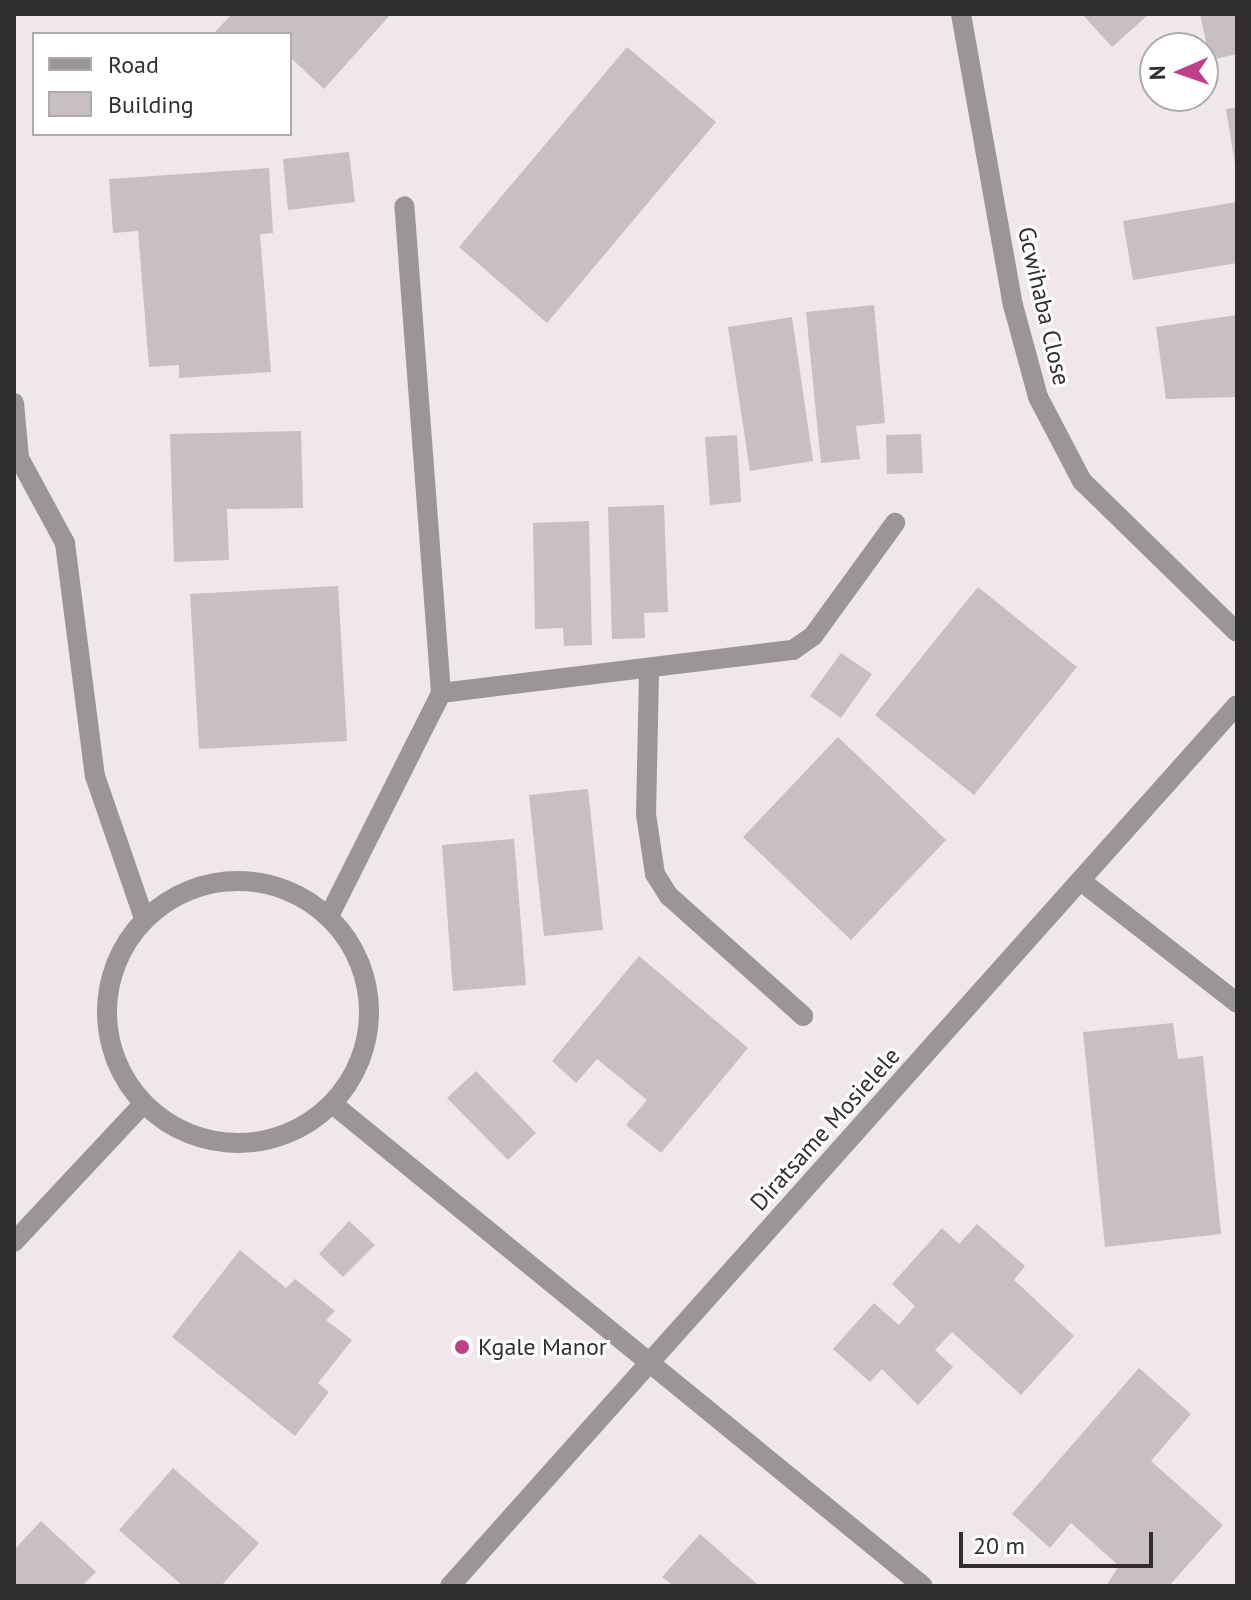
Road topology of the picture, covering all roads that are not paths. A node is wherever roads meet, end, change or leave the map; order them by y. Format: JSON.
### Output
{"nodes":[{"id":1,"x":961,"y":14,"type":"edge"},
{"id":2,"x":404,"y":206,"type":"dead end"},
{"id":3,"x":14,"y":403,"type":"edge"},
{"id":4,"x":895,"y":523,"type":"dead end"},
{"id":5,"x":1237,"y":632,"type":"edge"},
{"id":6,"x":649,"y":673,"type":"junction"},
{"id":7,"x":441,"y":693,"type":"junction"},
{"id":8,"x":1237,"y":705,"type":"edge"},
{"id":9,"x":1081,"y":881,"type":"junction"},
{"id":10,"x":329,"y":916,"type":"junction"},
{"id":11,"x":144,"y":918,"type":"junction"},
{"id":12,"x":1237,"y":1003,"type":"edge"},
{"id":13,"x":803,"y":1016,"type":"dead end"},
{"id":14,"x":142,"y":1105,"type":"junction"},
{"id":15,"x":334,"y":1105,"type":"junction"},
{"id":16,"x":14,"y":1242,"type":"edge"},
{"id":17,"x":648,"y":1366,"type":"junction"},
{"id":18,"x":450,"y":1586,"type":"edge"},
{"id":19,"x":923,"y":1586,"type":"edge"}],
"edges":[{"from":1,"to":5,"type":"street","name":"Gcwihaba Close"},
{"from":2,"to":7,"type":"street"},
{"from":3,"to":11,"type":"street"},
{"from":4,"to":6,"type":"street"},
{"from":6,"to":7,"type":"street"},
{"from":6,"to":13,"type":"street"},
{"from":7,"to":10,"type":"street"},
{"from":8,"to":9,"type":"street","name":"Diratsame Mosielele"},
{"from":9,"to":12,"type":"street"},
{"from":9,"to":17,"type":"street","name":"Diratsame Mosielele"},
{"from":10,"to":11,"type":"street"},
{"from":10,"to":15,"type":"street"},
{"from":11,"to":14,"type":"street"},
{"from":14,"to":15,"type":"street"},
{"from":14,"to":16,"type":"street"},
{"from":15,"to":17,"type":"street"},
{"from":17,"to":18,"type":"street","name":"Diratsame Mosielele"},
{"from":17,"to":19,"type":"street"}]}
